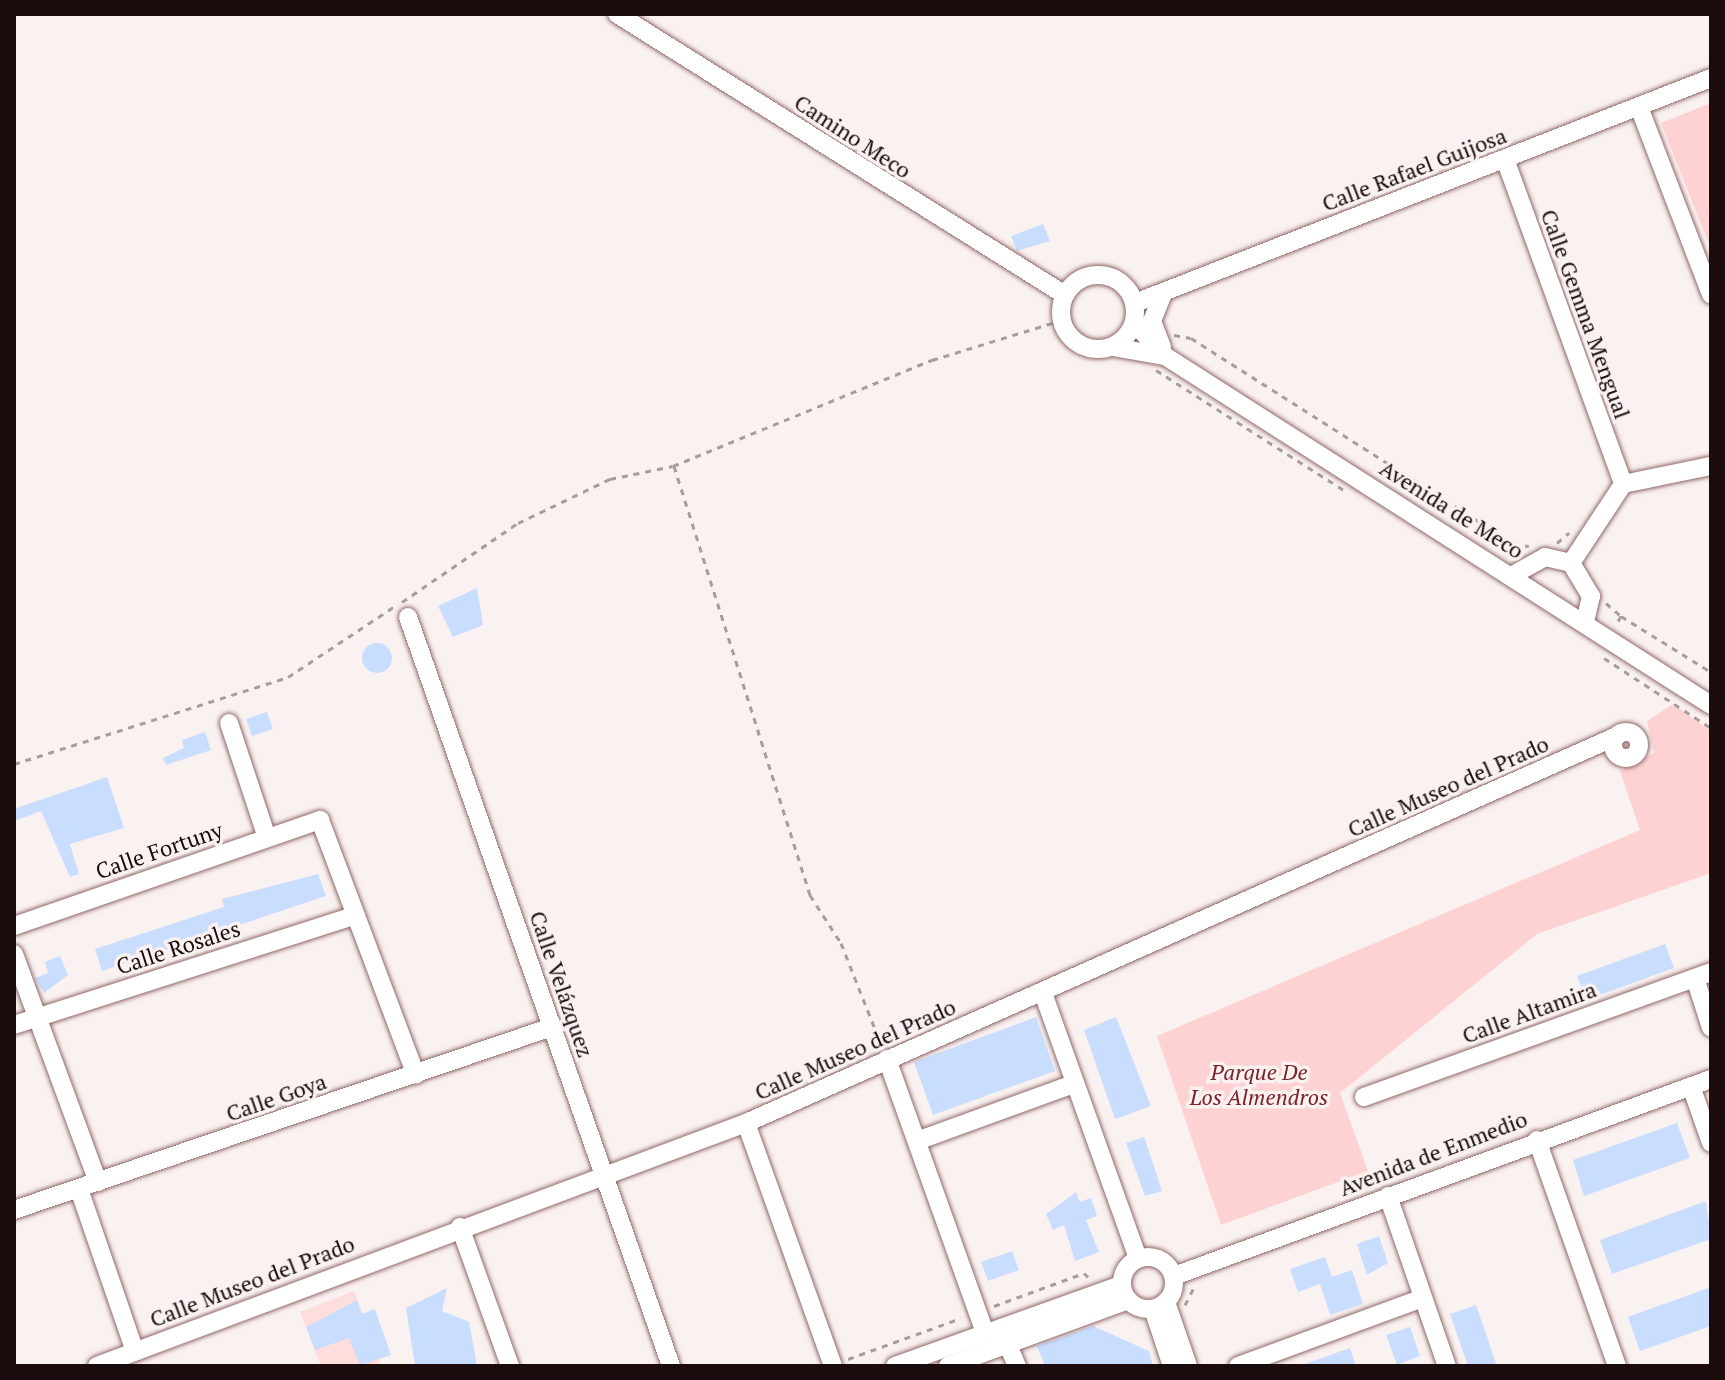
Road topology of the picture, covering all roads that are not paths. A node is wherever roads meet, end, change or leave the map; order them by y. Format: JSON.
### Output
{"nodes":[{"id":1,"x":617,"y":14,"type":"edge"},
{"id":2,"x":1711,"y":78,"type":"edge"},
{"id":3,"x":1639,"y":107,"type":"junction"},
{"id":4,"x":1505,"y":159,"type":"junction"},
{"id":5,"x":1163,"y":294,"type":"junction"},
{"id":6,"x":1065,"y":295,"type":"junction"},
{"id":7,"x":1711,"y":295,"type":"edge"},
{"id":8,"x":1135,"y":303,"type":"junction"},
{"id":9,"x":1134,"y":323,"type":"junction"},
{"id":10,"x":1113,"y":347,"type":"junction"},
{"id":11,"x":1161,"y":363,"type":"junction"},
{"id":12,"x":1711,"y":466,"type":"edge"},
{"id":13,"x":1623,"y":484,"type":"junction"},
{"id":14,"x":1571,"y":563,"type":"junction"},
{"id":15,"x":1511,"y":576,"type":"junction"},
{"id":16,"x":408,"y":617,"type":"dead end"},
{"id":17,"x":1585,"y":623,"type":"junction"},
{"id":18,"x":1711,"y":705,"type":"edge"},
{"id":19,"x":229,"y":723,"type":"dead end"},
{"id":20,"x":1617,"y":736,"type":"dead end"},
{"id":21,"x":267,"y":838,"type":"junction"},
{"id":22,"x":356,"y":915,"type":"junction"},
{"id":23,"x":14,"y":926,"type":"edge"},
{"id":24,"x":14,"y":954,"type":"edge"},
{"id":25,"x":1703,"y":975,"type":"edge"},
{"id":26,"x":1043,"y":993,"type":"junction"},
{"id":27,"x":39,"y":1016,"type":"junction"},
{"id":28,"x":14,"y":1025,"type":"edge"},
{"id":29,"x":552,"y":1027,"type":"junction"},
{"id":30,"x":1711,"y":1028,"type":"edge"},
{"id":31,"x":887,"y":1059,"type":"junction"},
{"id":32,"x":416,"y":1075,"type":"junction"},
{"id":33,"x":1711,"y":1079,"type":"edge"},
{"id":34,"x":1074,"y":1084,"type":"junction"},
{"id":35,"x":1691,"y":1086,"type":"junction"},
{"id":36,"x":1364,"y":1097,"type":"dead end"},
{"id":37,"x":746,"y":1123,"type":"junction"},
{"id":38,"x":1537,"y":1140,"type":"junction"},
{"id":39,"x":917,"y":1141,"type":"junction"},
{"id":40,"x":1711,"y":1143,"type":"edge"},
{"id":41,"x":604,"y":1175,"type":"junction"},
{"id":42,"x":98,"y":1182,"type":"junction"},
{"id":43,"x":79,"y":1189,"type":"junction"},
{"id":44,"x":1388,"y":1196,"type":"junction"},
{"id":45,"x":14,"y":1210,"type":"edge"},
{"id":46,"x":460,"y":1227,"type":"junction"},
{"id":47,"x":1138,"y":1258,"type":"junction"},
{"id":48,"x":1174,"y":1276,"type":"junction"},
{"id":49,"x":1124,"y":1292,"type":"junction"},
{"id":50,"x":1423,"y":1298,"type":"junction"},
{"id":51,"x":1160,"y":1306,"type":"junction"},
{"id":52,"x":985,"y":1333,"type":"junction"},
{"id":53,"x":1008,"y":1345,"type":"junction"},
{"id":54,"x":140,"y":1356,"type":"edge"},
{"id":55,"x":97,"y":1366,"type":"edge"},
{"id":56,"x":510,"y":1366,"type":"edge"},
{"id":57,"x":671,"y":1366,"type":"edge"},
{"id":58,"x":833,"y":1366,"type":"edge"},
{"id":59,"x":895,"y":1366,"type":"edge"},
{"id":60,"x":948,"y":1366,"type":"edge"},
{"id":61,"x":1017,"y":1366,"type":"edge"},
{"id":62,"x":1172,"y":1366,"type":"edge"},
{"id":63,"x":1188,"y":1366,"type":"edge"},
{"id":64,"x":1238,"y":1366,"type":"edge"},
{"id":65,"x":1447,"y":1366,"type":"edge"},
{"id":66,"x":1617,"y":1366,"type":"edge"}],
"edges":[{"from":1,"to":6,"type":"street","name":"Camino Meco"},
{"from":2,"to":3,"type":"street","name":"Calle Rafael Guijosa"},
{"from":3,"to":4,"type":"street","name":"Calle Rafael Guijosa"},
{"from":3,"to":7,"type":"street"},
{"from":4,"to":5,"type":"street","name":"Calle Rafael Guijosa"},
{"from":4,"to":13,"type":"street","name":"Calle Gemma Mengual"},
{"from":5,"to":8,"type":"street","name":"Calle Rafael Guijosa"},
{"from":5,"to":11,"type":"street"},
{"from":6,"to":8,"type":"street"},
{"from":6,"to":10,"type":"street"},
{"from":8,"to":9,"type":"street"},
{"from":9,"to":10,"type":"street"},
{"from":9,"to":11,"type":"street","name":"Avenida de Meco"},
{"from":10,"to":11,"type":"street","name":"Avenida de Meco"},
{"from":11,"to":15,"type":"street","name":"Avenida de Meco"},
{"from":12,"to":13,"type":"street"},
{"from":13,"to":14,"type":"street"},
{"from":14,"to":15,"type":"street"},
{"from":14,"to":17,"type":"street"},
{"from":15,"to":17,"type":"street","name":"Avenida de Meco"},
{"from":16,"to":29,"type":"street","name":"Calle Velázquez"},
{"from":17,"to":18,"type":"street","name":"Avenida de Meco"},
{"from":19,"to":21,"type":"street"},
{"from":20,"to":26,"type":"street","name":"Calle Museo del Prado"},
{"from":21,"to":22,"type":"street","name":"Calle Fortuny"},
{"from":21,"to":23,"type":"street","name":"Calle Fortuny"},
{"from":22,"to":27,"type":"street","name":"Calle Rosales"},
{"from":22,"to":32,"type":"street"},
{"from":24,"to":27,"type":"street"},
{"from":25,"to":30,"type":"street"},
{"from":25,"to":36,"type":"street","name":"Calle Altamira"},
{"from":26,"to":31,"type":"street","name":"Calle Museo del Prado"},
{"from":26,"to":34,"type":"street"},
{"from":27,"to":28,"type":"street","name":"Calle Rosales"},
{"from":27,"to":42,"type":"street"},
{"from":29,"to":32,"type":"street","name":"Calle Goya"},
{"from":29,"to":41,"type":"street","name":"Calle Velázquez"},
{"from":31,"to":37,"type":"street","name":"Calle Museo del Prado"},
{"from":31,"to":39,"type":"street"},
{"from":32,"to":42,"type":"street","name":"Calle Goya"},
{"from":33,"to":35,"type":"street","name":"Avenida de Enmedio"},
{"from":34,"to":39,"type":"street"},
{"from":34,"to":47,"type":"street"},
{"from":35,"to":38,"type":"street","name":"Avenida de Enmedio"},
{"from":35,"to":40,"type":"street"},
{"from":37,"to":41,"type":"street","name":"Calle Museo del Prado"},
{"from":37,"to":58,"type":"street"},
{"from":38,"to":44,"type":"street","name":"Avenida de Enmedio"},
{"from":38,"to":66,"type":"street"},
{"from":39,"to":52,"type":"street"},
{"from":41,"to":46,"type":"street","name":"Calle Museo del Prado"},
{"from":41,"to":57,"type":"street","name":"Calle Velázquez"},
{"from":42,"to":43,"type":"street","name":"Calle Goya"},
{"from":43,"to":45,"type":"street","name":"Calle Goya"},
{"from":43,"to":54,"type":"street"},
{"from":44,"to":48,"type":"street","name":"Avenida de Enmedio"},
{"from":44,"to":50,"type":"street"},
{"from":46,"to":54,"type":"street","name":"Calle Museo del Prado"},
{"from":46,"to":56,"type":"street"},
{"from":47,"to":48,"type":"street"},
{"from":47,"to":49,"type":"street"},
{"from":48,"to":51,"type":"street"},
{"from":49,"to":51,"type":"street"},
{"from":49,"to":52,"type":"street"},
{"from":49,"to":53,"type":"street"},
{"from":50,"to":64,"type":"street"},
{"from":50,"to":65,"type":"street"},
{"from":51,"to":62,"type":"street"},
{"from":51,"to":63,"type":"street"},
{"from":52,"to":59,"type":"street"},
{"from":53,"to":60,"type":"street"},
{"from":53,"to":61,"type":"street"},
{"from":54,"to":55,"type":"street","name":"Calle Museo del Prado"}]}
